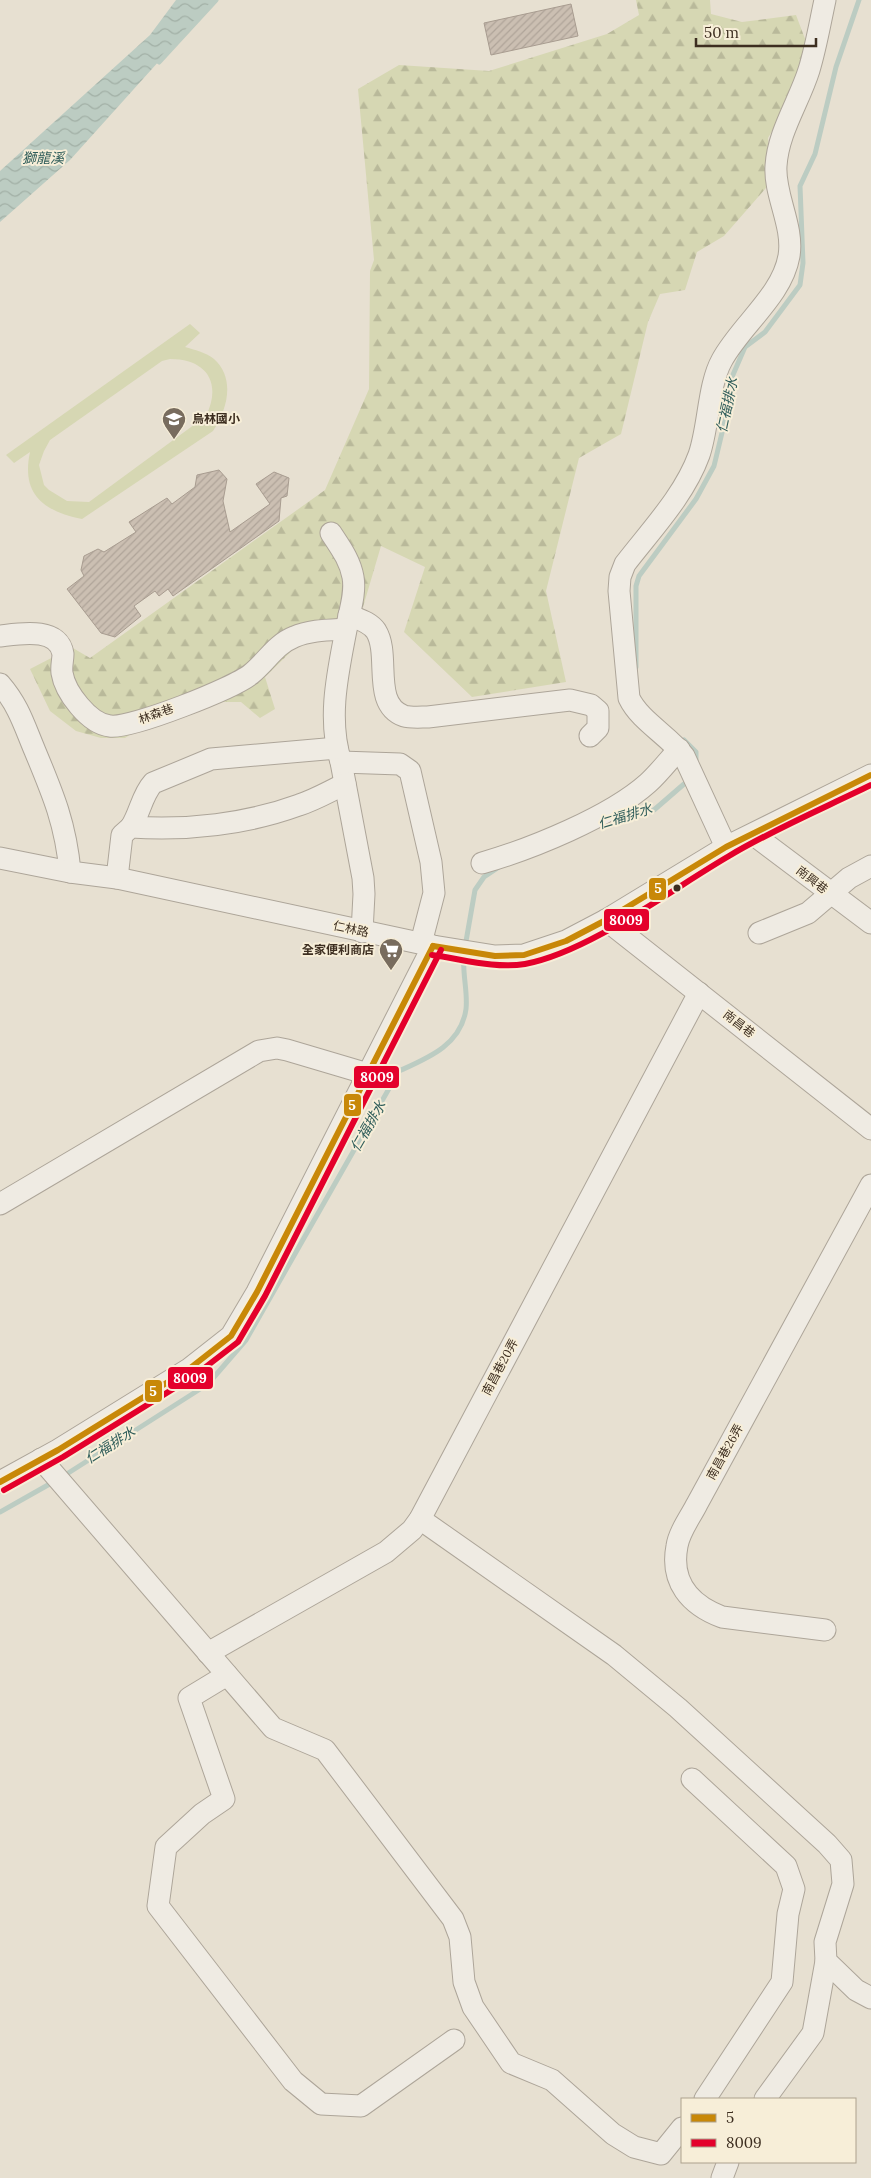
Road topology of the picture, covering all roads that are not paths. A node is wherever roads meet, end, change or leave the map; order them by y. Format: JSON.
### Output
{"nodes":[{"id":1,"x":825,"y":0,"type":"edge"},
{"id":2,"x":331,"y":533,"type":"dead end"},
{"id":3,"x":348,"y":622,"type":"junction"},
{"id":4,"x":0,"y":636,"type":"edge"},
{"id":5,"x":0,"y":684,"type":"edge"},
{"id":6,"x":590,"y":736,"type":"dead end"},
{"id":7,"x":679,"y":749,"type":"junction"},
{"id":8,"x":339,"y":755,"type":"junction"},
{"id":9,"x":871,"y":775,"type":"edge"},
{"id":10,"x":345,"y":784,"type":"junction"},
{"id":11,"x":131,"y":827,"type":"junction"},
{"id":12,"x":754,"y":835,"type":"junction"},
{"id":13,"x":726,"y":848,"type":"junction"},
{"id":14,"x":0,"y":858,"type":"edge"},
{"id":15,"x":482,"y":863,"type":"dead end"},
{"id":16,"x":871,"y":866,"type":"edge"},
{"id":17,"x":70,"y":872,"type":"junction"},
{"id":18,"x":117,"y":878,"type":"junction"},
{"id":19,"x":831,"y":894,"type":"junction"},
{"id":20,"x":606,"y":920,"type":"junction"},
{"id":21,"x":871,"y":924,"type":"edge"},
{"id":22,"x":362,"y":932,"type":"junction"},
{"id":23,"x":759,"y":933,"type":"dead end"},
{"id":24,"x":435,"y":946,"type":"junction"},
{"id":25,"x":699,"y":993,"type":"junction"},
{"id":26,"x":368,"y":1074,"type":"junction"},
{"id":27,"x":871,"y":1128,"type":"edge"},
{"id":28,"x":871,"y":1186,"type":"edge"},
{"id":29,"x":0,"y":1204,"type":"edge"},
{"id":30,"x":53,"y":1472,"type":"junction"},
{"id":31,"x":0,"y":1482,"type":"edge"},
{"id":32,"x":420,"y":1519,"type":"junction"},
{"id":33,"x":825,"y":1630,"type":"dead end"},
{"id":34,"x":208,"y":1653,"type":"junction"},
{"id":35,"x":227,"y":1675,"type":"junction"},
{"id":36,"x":692,"y":1779,"type":"dead end"},
{"id":37,"x":826,"y":1961,"type":"junction"},
{"id":38,"x":871,"y":1998,"type":"edge"},
{"id":39,"x":454,"y":2040,"type":"dead end"},
{"id":40,"x":706,"y":2098,"type":"edge"},
{"id":41,"x":766,"y":2098,"type":"edge"},
{"id":42,"x":681,"y":2129,"type":"edge"},
{"id":43,"x":728,"y":2163,"type":"edge"},
{"id":44,"x":722,"y":2178,"type":"edge"}],
"edges":[{"from":1,"to":7,"type":"street"},
{"from":2,"to":3,"type":"street"},
{"from":3,"to":4,"type":"street","name":"林森巷"},
{"from":3,"to":6,"type":"street"},
{"from":3,"to":8,"type":"street"},
{"from":5,"to":17,"type":"street"},
{"from":7,"to":13,"type":"street"},
{"from":7,"to":15,"type":"street"},
{"from":8,"to":10,"type":"street"},
{"from":8,"to":11,"type":"street"},
{"from":8,"to":24,"type":"street"},
{"from":9,"to":12,"type":"street","name":"仁林路"},
{"from":10,"to":11,"type":"street"},
{"from":10,"to":22,"type":"street"},
{"from":11,"to":18,"type":"street"},
{"from":12,"to":13,"type":"street","name":"仁林路"},
{"from":12,"to":19,"type":"street","name":"南興巷"},
{"from":13,"to":20,"type":"street","name":"仁林路"},
{"from":14,"to":17,"type":"street","name":"仁林路"},
{"from":16,"to":19,"type":"street"},
{"from":17,"to":18,"type":"street","name":"仁林路"},
{"from":18,"to":22,"type":"street","name":"仁林路"},
{"from":19,"to":21,"type":"street","name":"南興巷"},
{"from":19,"to":23,"type":"street"},
{"from":20,"to":24,"type":"street","name":"仁林路"},
{"from":20,"to":25,"type":"street","name":"南昌巷"},
{"from":22,"to":24,"type":"street","name":"仁林路"},
{"from":24,"to":26,"type":"street"},
{"from":25,"to":27,"type":"street","name":"南昌巷"},
{"from":25,"to":32,"type":"street","name":"南昌巷20弄"},
{"from":26,"to":29,"type":"street"},
{"from":26,"to":30,"type":"street"},
{"from":28,"to":33,"type":"street","name":"南昌巷26弄"},
{"from":30,"to":31,"type":"street"},
{"from":30,"to":34,"type":"street"},
{"from":32,"to":34,"type":"street","name":"南昌巷20弄"},
{"from":32,"to":37,"type":"street"},
{"from":34,"to":35,"type":"street"},
{"from":35,"to":39,"type":"street"},
{"from":35,"to":42,"type":"street"},
{"from":36,"to":40,"type":"street"},
{"from":37,"to":38,"type":"street"},
{"from":37,"to":41,"type":"street"},
{"from":43,"to":44,"type":"street"}]}
